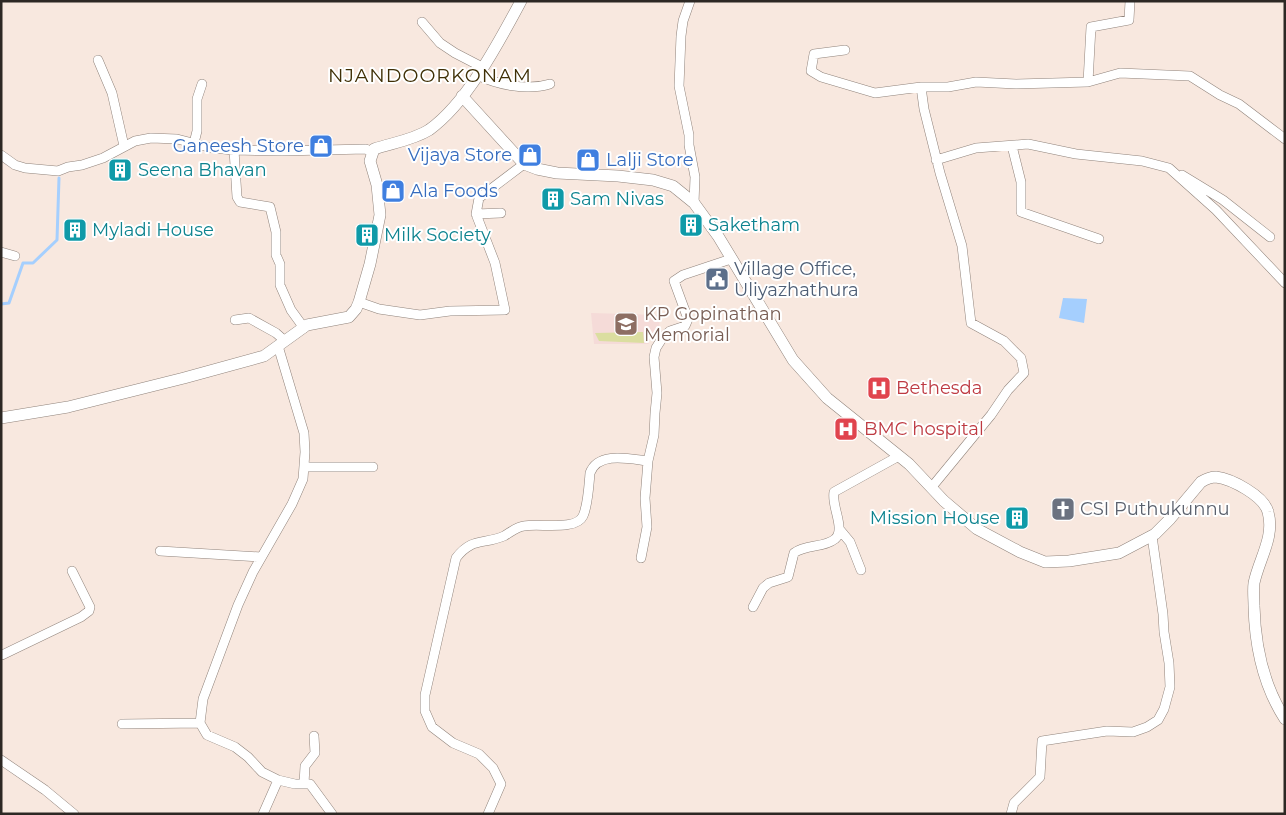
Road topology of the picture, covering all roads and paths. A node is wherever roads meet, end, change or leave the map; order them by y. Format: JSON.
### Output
{"nodes":[{"id":1,"x":521,"y":1,"type":"edge"},
{"id":2,"x":690,"y":1,"type":"edge"},
{"id":3,"x":1130,"y":1,"type":"edge"},
{"id":4,"x":422,"y":22,"type":"dead end"},
{"id":5,"x":845,"y":50,"type":"dead end"},
{"id":6,"x":98,"y":60,"type":"dead end"},
{"id":7,"x":479,"y":71,"type":"junction"},
{"id":8,"x":1088,"y":82,"type":"junction"},
{"id":9,"x":202,"y":84,"type":"dead end"},
{"id":10,"x":550,"y":84,"type":"dead end"},
{"id":11,"x":921,"y":87,"type":"junction"},
{"id":12,"x":462,"y":96,"type":"junction"},
{"id":13,"x":1285,"y":139,"type":"edge"},
{"id":14,"x":194,"y":143,"type":"junction"},
{"id":15,"x":124,"y":146,"type":"junction"},
{"id":16,"x":1012,"y":146,"type":"junction"},
{"id":17,"x":234,"y":150,"type":"junction"},
{"id":18,"x":372,"y":153,"type":"junction"},
{"id":19,"x":1,"y":155,"type":"edge"},
{"id":20,"x":936,"y":160,"type":"junction"},
{"id":21,"x":524,"y":164,"type":"junction"},
{"id":22,"x":1169,"y":168,"type":"junction"},
{"id":23,"x":694,"y":203,"type":"junction"},
{"id":24,"x":501,"y":213,"type":"dead end"},
{"id":25,"x":476,"y":214,"type":"junction"},
{"id":26,"x":1270,"y":237,"type":"dead end"},
{"id":27,"x":1099,"y":238,"type":"dead end"},
{"id":28,"x":1,"y":252,"type":"edge"},
{"id":29,"x":14,"y":256,"type":"dead end"},
{"id":30,"x":731,"y":259,"type":"junction"},
{"id":31,"x":1285,"y":283,"type":"edge"},
{"id":32,"x":359,"y":302,"type":"junction"},
{"id":33,"x":235,"y":320,"type":"dead end"},
{"id":34,"x":304,"y":328,"type":"junction"},
{"id":35,"x":282,"y":343,"type":"junction"},
{"id":36,"x":1,"y":418,"type":"edge"},
{"id":37,"x":899,"y":456,"type":"junction"},
{"id":38,"x":648,"y":461,"type":"junction"},
{"id":39,"x":304,"y":467,"type":"junction"},
{"id":40,"x":373,"y":467,"type":"dead end"},
{"id":41,"x":931,"y":488,"type":"junction"},
{"id":42,"x":840,"y":530,"type":"junction"},
{"id":43,"x":1152,"y":536,"type":"junction"},
{"id":44,"x":160,"y":551,"type":"dead end"},
{"id":45,"x":261,"y":557,"type":"junction"},
{"id":46,"x":641,"y":558,"type":"dead end"},
{"id":47,"x":861,"y":570,"type":"dead end"},
{"id":48,"x":72,"y":571,"type":"dead end"},
{"id":49,"x":753,"y":607,"type":"dead end"},
{"id":50,"x":1,"y":655,"type":"edge"},
{"id":51,"x":1285,"y":719,"type":"edge"},
{"id":52,"x":200,"y":723,"type":"junction"},
{"id":53,"x":122,"y":724,"type":"dead end"},
{"id":54,"x":314,"y":736,"type":"dead end"},
{"id":55,"x":1,"y":760,"type":"edge"},
{"id":56,"x":278,"y":780,"type":"junction"},
{"id":57,"x":304,"y":784,"type":"junction"},
{"id":58,"x":74,"y":814,"type":"edge"},
{"id":59,"x":263,"y":814,"type":"edge"},
{"id":60,"x":332,"y":814,"type":"edge"},
{"id":61,"x":488,"y":814,"type":"edge"},
{"id":62,"x":1011,"y":814,"type":"edge"}],
"edges":[{"from":1,"to":7,"type":"main road"},
{"from":2,"to":23,"type":"street"},
{"from":3,"to":8,"type":"street"},
{"from":4,"to":7,"type":"street"},
{"from":5,"to":11,"type":"street"},
{"from":6,"to":15,"type":"street"},
{"from":7,"to":10,"type":"street"},
{"from":7,"to":12,"type":"main road"},
{"from":8,"to":11,"type":"street"},
{"from":8,"to":13,"type":"street"},
{"from":9,"to":14,"type":"street"},
{"from":11,"to":20,"type":"street"},
{"from":12,"to":18,"type":"main road"},
{"from":12,"to":21,"type":"main road"},
{"from":14,"to":15,"type":"street"},
{"from":14,"to":17,"type":"street"},
{"from":15,"to":19,"type":"street"},
{"from":16,"to":20,"type":"street"},
{"from":16,"to":22,"type":"street"},
{"from":16,"to":27,"type":"street"},
{"from":17,"to":18,"type":"street"},
{"from":17,"to":34,"type":"street"},
{"from":18,"to":32,"type":"main road"},
{"from":20,"to":41,"type":"street"},
{"from":21,"to":23,"type":"main road"},
{"from":21,"to":25,"type":"street"},
{"from":22,"to":26,"type":"street"},
{"from":22,"to":31,"type":"street"},
{"from":23,"to":30,"type":"main road"},
{"from":24,"to":25,"type":"street"},
{"from":25,"to":32,"type":"street"},
{"from":28,"to":29,"type":"street"},
{"from":30,"to":37,"type":"main road"},
{"from":30,"to":38,"type":"street"},
{"from":32,"to":34,"type":"main road"},
{"from":33,"to":35,"type":"street"},
{"from":34,"to":35,"type":"main road"},
{"from":35,"to":36,"type":"main road"},
{"from":35,"to":39,"type":"street"},
{"from":37,"to":41,"type":"main road"},
{"from":37,"to":42,"type":"street"},
{"from":38,"to":46,"type":"street"},
{"from":38,"to":61,"type":"street"},
{"from":39,"to":40,"type":"street"},
{"from":39,"to":45,"type":"street"},
{"from":41,"to":43,"type":"main road"},
{"from":42,"to":47,"type":"street"},
{"from":42,"to":49,"type":"street"},
{"from":43,"to":51,"type":"main road"},
{"from":43,"to":62,"type":"street"},
{"from":44,"to":45,"type":"street"},
{"from":45,"to":52,"type":"street"},
{"from":48,"to":50,"type":"street"},
{"from":52,"to":53,"type":"street"},
{"from":52,"to":56,"type":"street"},
{"from":54,"to":57,"type":"street"},
{"from":55,"to":58,"type":"street"},
{"from":56,"to":57,"type":"street"},
{"from":56,"to":59,"type":"street"},
{"from":57,"to":60,"type":"street"}]}
